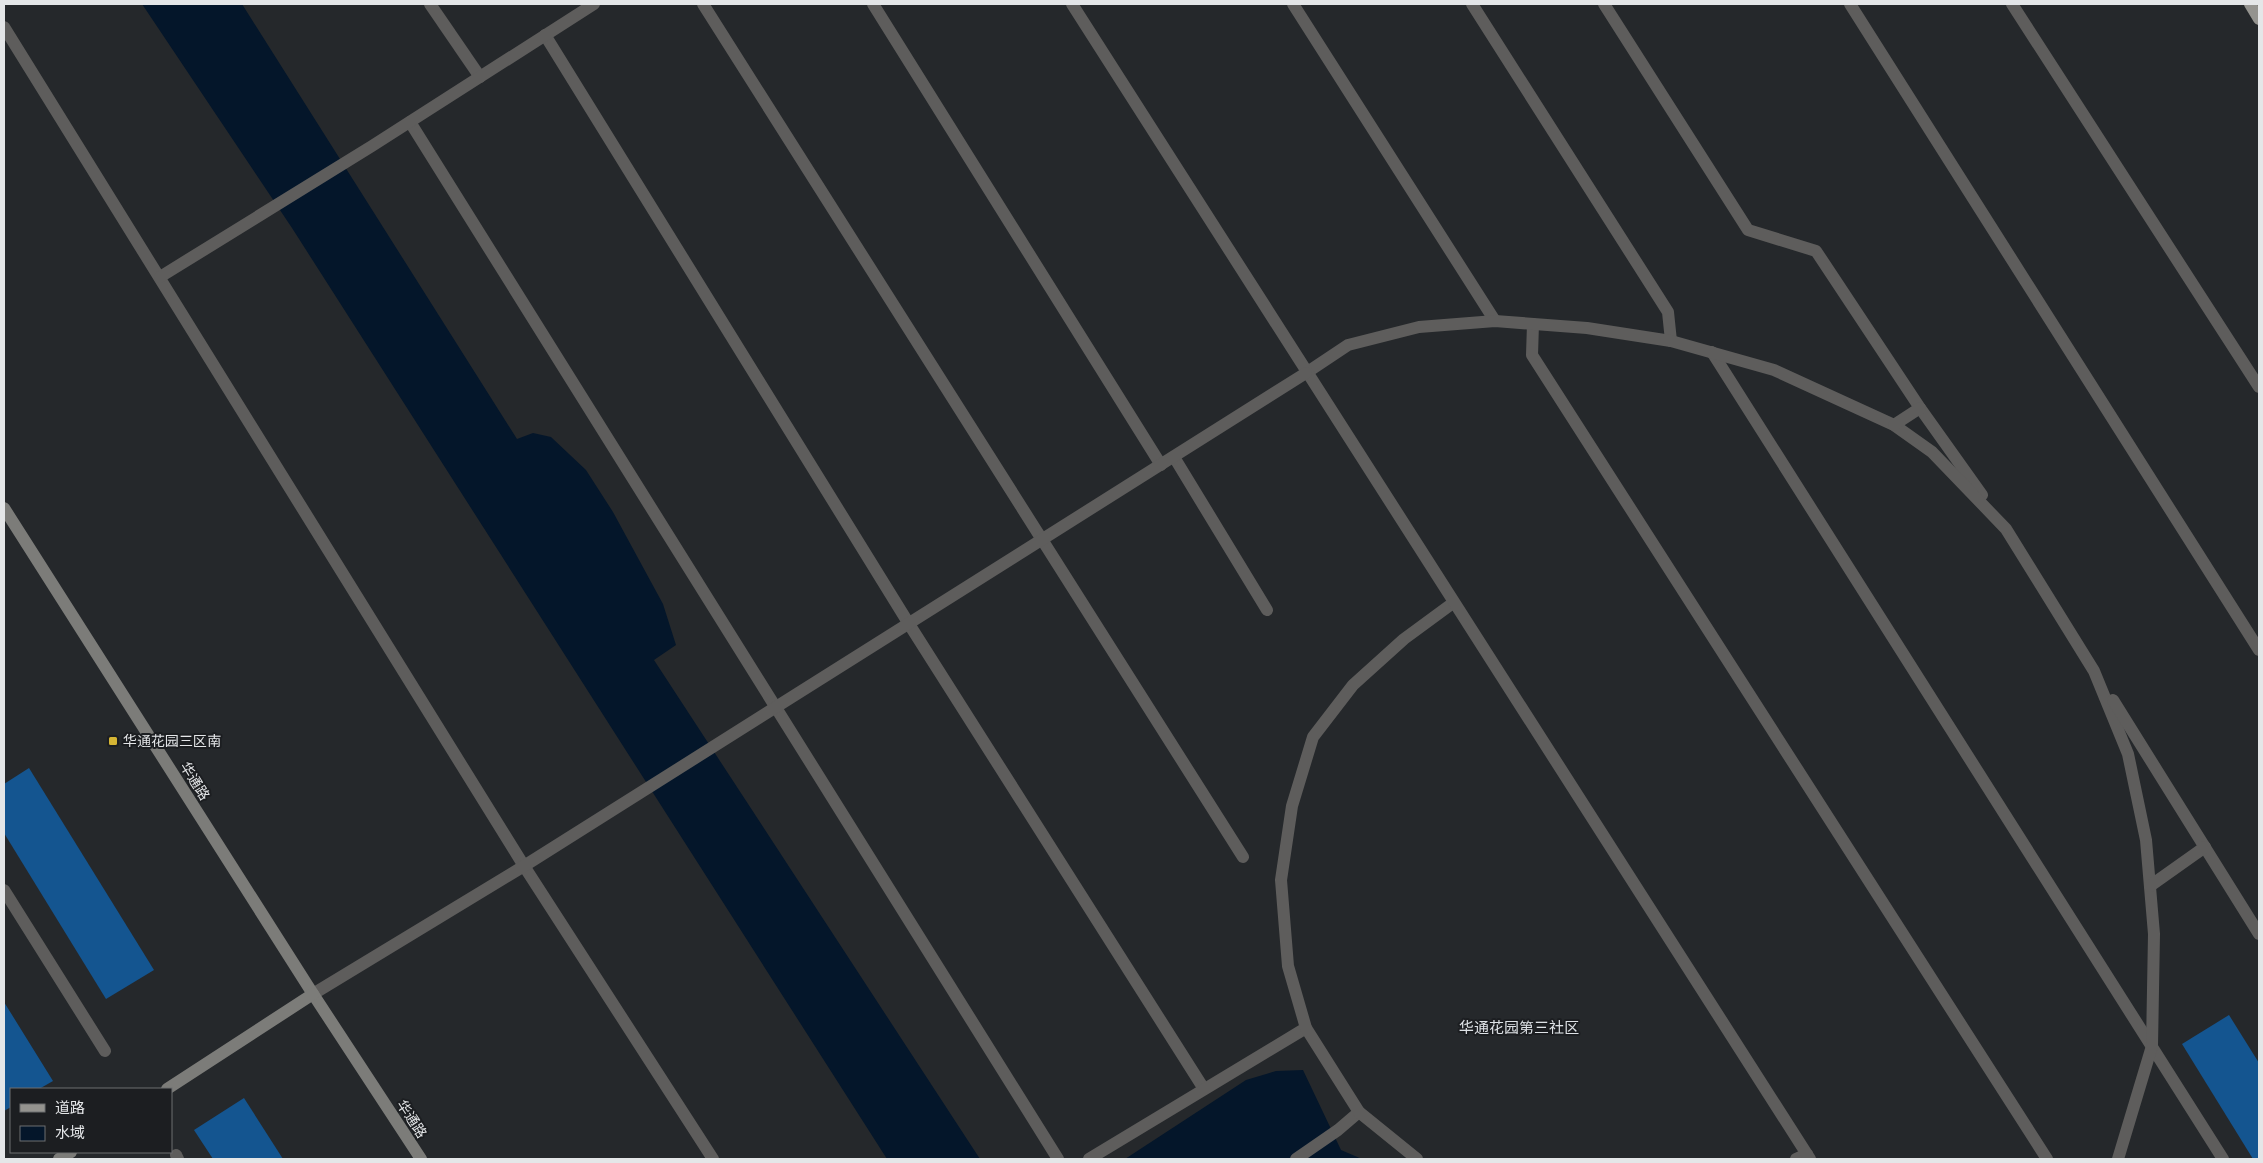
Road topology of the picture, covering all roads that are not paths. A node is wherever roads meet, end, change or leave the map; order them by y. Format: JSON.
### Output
{"nodes":[{"id":1,"x":430,"y":4,"type":"edge"},
{"id":2,"x":594,"y":4,"type":"edge"},
{"id":3,"x":703,"y":4,"type":"edge"},
{"id":4,"x":873,"y":4,"type":"edge"},
{"id":5,"x":1072,"y":4,"type":"edge"},
{"id":6,"x":1293,"y":4,"type":"edge"},
{"id":7,"x":1472,"y":4,"type":"edge"},
{"id":8,"x":1604,"y":4,"type":"edge"},
{"id":9,"x":1850,"y":4,"type":"edge"},
{"id":10,"x":2012,"y":4,"type":"edge"},
{"id":11,"x":2250,"y":4,"type":"edge"},
{"id":12,"x":2259,"y":19,"type":"edge"},
{"id":13,"x":4,"y":27,"type":"edge"},
{"id":14,"x":545,"y":35,"type":"junction"},
{"id":15,"x":480,"y":77,"type":"junction"},
{"id":16,"x":410,"y":122,"type":"junction"},
{"id":17,"x":160,"y":277,"type":"junction"},
{"id":18,"x":1495,"y":321,"type":"junction"},
{"id":19,"x":1532,"y":324,"type":"junction"},
{"id":20,"x":1671,"y":340,"type":"junction"},
{"id":21,"x":1712,"y":352,"type":"junction"},
{"id":22,"x":1306,"y":372,"type":"junction"},
{"id":23,"x":2259,"y":388,"type":"edge"},
{"id":24,"x":1920,"y":408,"type":"junction"},
{"id":25,"x":1894,"y":425,"type":"junction"},
{"id":26,"x":1174,"y":457,"type":"junction"},
{"id":27,"x":1161,"y":465,"type":"junction"},
{"id":28,"x":4,"y":508,"type":"edge"},
{"id":29,"x":2006,"y":529,"type":"junction"},
{"id":30,"x":1041,"y":541,"type":"junction"},
{"id":31,"x":1453,"y":603,"type":"junction"},
{"id":32,"x":1267,"y":610,"type":"dead end"},
{"id":33,"x":909,"y":624,"type":"junction"},
{"id":34,"x":2259,"y":650,"type":"edge"},
{"id":35,"x":2094,"y":670,"type":"junction"},
{"id":36,"x":775,"y":708,"type":"junction"},
{"id":37,"x":2205,"y":847,"type":"junction"},
{"id":38,"x":1243,"y":857,"type":"dead end"},
{"id":39,"x":524,"y":866,"type":"junction"},
{"id":40,"x":2150,"y":886,"type":"junction"},
{"id":41,"x":4,"y":890,"type":"edge"},
{"id":42,"x":2259,"y":934,"type":"edge"},
{"id":43,"x":313,"y":994,"type":"junction"},
{"id":44,"x":1306,"y":1028,"type":"junction"},
{"id":45,"x":2152,"y":1046,"type":"junction"},
{"id":46,"x":105,"y":1051,"type":"dead end"},
{"id":47,"x":169,"y":1088,"type":"edge"},
{"id":48,"x":1204,"y":1089,"type":"junction"},
{"id":49,"x":1359,"y":1112,"type":"junction"},
{"id":50,"x":1804,"y":1158,"type":"edge"},
{"id":51,"x":421,"y":1159,"type":"edge"},
{"id":52,"x":713,"y":1159,"type":"edge"},
{"id":53,"x":1058,"y":1159,"type":"edge"},
{"id":54,"x":1089,"y":1159,"type":"edge"},
{"id":55,"x":1296,"y":1159,"type":"edge"},
{"id":56,"x":1417,"y":1159,"type":"edge"},
{"id":57,"x":2047,"y":1159,"type":"edge"},
{"id":58,"x":2118,"y":1159,"type":"edge"},
{"id":59,"x":2223,"y":1159,"type":"edge"}],
"edges":[{"from":1,"to":15,"type":"street"},
{"from":2,"to":14,"type":"street"},
{"from":3,"to":30,"type":"street"},
{"from":4,"to":27,"type":"street"},
{"from":5,"to":22,"type":"street"},
{"from":6,"to":18,"type":"street"},
{"from":7,"to":20,"type":"street"},
{"from":8,"to":24,"type":"street"},
{"from":9,"to":34,"type":"street"},
{"from":10,"to":23,"type":"street"},
{"from":11,"to":12,"type":"main road"},
{"from":13,"to":17,"type":"street"},
{"from":14,"to":15,"type":"street"},
{"from":14,"to":33,"type":"street"},
{"from":15,"to":16,"type":"street"},
{"from":16,"to":17,"type":"street"},
{"from":16,"to":36,"type":"street"},
{"from":17,"to":39,"type":"street"},
{"from":18,"to":19,"type":"street"},
{"from":18,"to":22,"type":"street"},
{"from":19,"to":20,"type":"street"},
{"from":19,"to":57,"type":"street"},
{"from":20,"to":21,"type":"street"},
{"from":21,"to":25,"type":"street"},
{"from":21,"to":45,"type":"street"},
{"from":22,"to":26,"type":"street"},
{"from":22,"to":31,"type":"street"},
{"from":24,"to":25,"type":"street"},
{"from":24,"to":29,"type":"street"},
{"from":25,"to":29,"type":"street"},
{"from":26,"to":27,"type":"street"},
{"from":26,"to":32,"type":"street"},
{"from":27,"to":30,"type":"street"},
{"from":28,"to":43,"type":"street","name":"华通路"},
{"from":29,"to":35,"type":"street"},
{"from":30,"to":33,"type":"street"},
{"from":30,"to":38,"type":"street"},
{"from":31,"to":44,"type":"street"},
{"from":31,"to":50,"type":"street"},
{"from":33,"to":36,"type":"street"},
{"from":33,"to":48,"type":"street"},
{"from":35,"to":37,"type":"street"},
{"from":35,"to":40,"type":"street"},
{"from":36,"to":39,"type":"street"},
{"from":36,"to":53,"type":"street"},
{"from":37,"to":40,"type":"street"},
{"from":37,"to":42,"type":"street"},
{"from":39,"to":43,"type":"street"},
{"from":39,"to":52,"type":"street"},
{"from":40,"to":45,"type":"street"},
{"from":41,"to":46,"type":"street"},
{"from":43,"to":47,"type":"street"},
{"from":43,"to":51,"type":"street","name":"华通路"},
{"from":44,"to":48,"type":"street"},
{"from":44,"to":49,"type":"street"},
{"from":45,"to":58,"type":"street"},
{"from":45,"to":59,"type":"street"},
{"from":48,"to":54,"type":"street"},
{"from":49,"to":55,"type":"street"},
{"from":49,"to":56,"type":"street"}]}
